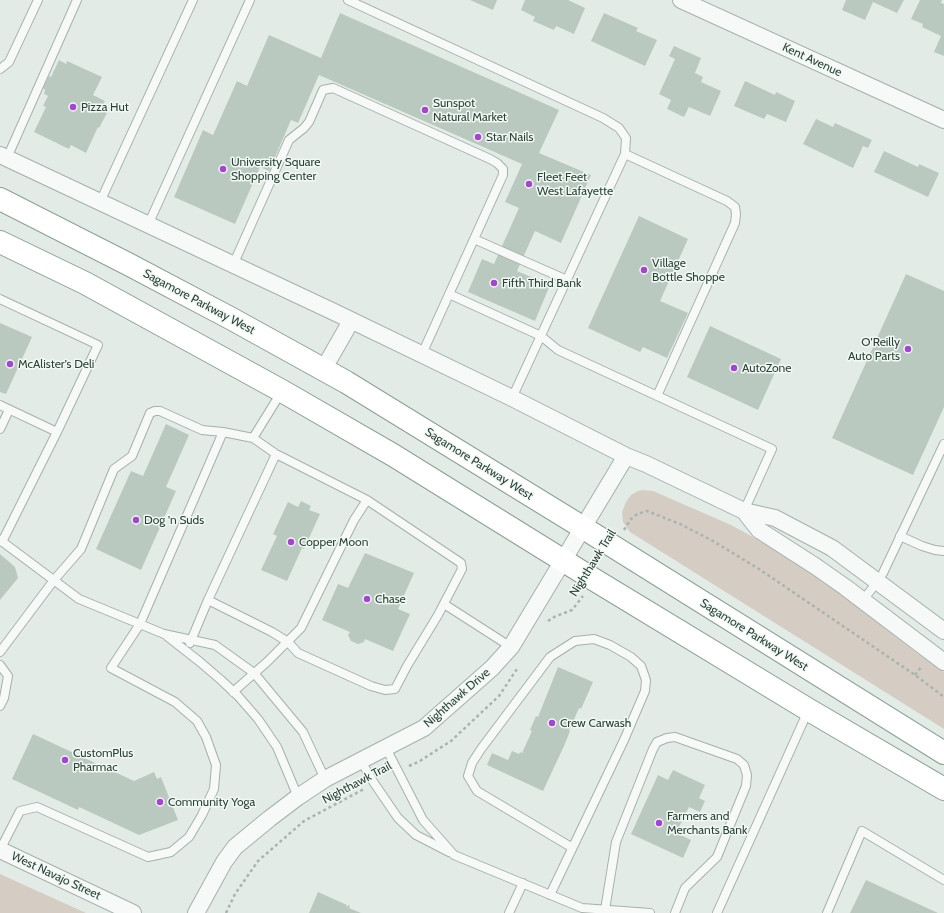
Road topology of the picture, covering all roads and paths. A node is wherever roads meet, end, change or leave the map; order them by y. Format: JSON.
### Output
{"nodes":[{"id":1,"x":38,"y":0,"type":"edge"},
{"id":2,"x":77,"y":0,"type":"edge"},
{"id":3,"x":193,"y":0,"type":"edge"},
{"id":4,"x":250,"y":0,"type":"edge"},
{"id":5,"x":348,"y":0,"type":"edge"},
{"id":6,"x":681,"y":0,"type":"edge"},
{"id":7,"x":0,"y":69,"type":"edge"},
{"id":8,"x":944,"y":120,"type":"edge"},
{"id":9,"x":625,"y":154,"type":"junction"},
{"id":10,"x":3,"y":157,"type":"edge"},
{"id":11,"x":0,"y":199,"type":"edge"},
{"id":12,"x":100,"y":202,"type":"junction"},
{"id":13,"x":148,"y":225,"type":"junction"},
{"id":14,"x":474,"y":239,"type":"junction"},
{"id":15,"x":0,"y":242,"type":"edge"},
{"id":16,"x":233,"y":265,"type":"junction"},
{"id":17,"x":567,"y":280,"type":"junction"},
{"id":18,"x":449,"y":294,"type":"junction"},
{"id":19,"x":0,"y":300,"type":"edge"},
{"id":20,"x":351,"y":320,"type":"junction"},
{"id":21,"x":541,"y":336,"type":"junction"},
{"id":22,"x":422,"y":354,"type":"junction"},
{"id":23,"x":323,"y":370,"type":"junction"},
{"id":24,"x":282,"y":391,"type":"junction"},
{"id":25,"x":657,"y":396,"type":"junction"},
{"id":26,"x":512,"y":398,"type":"junction"},
{"id":27,"x":0,"y":405,"type":"edge"},
{"id":28,"x":9,"y":410,"type":"junction"},
{"id":29,"x":0,"y":429,"type":"edge"},
{"id":30,"x":57,"y":432,"type":"junction"},
{"id":31,"x":222,"y":432,"type":"junction"},
{"id":32,"x":253,"y":438,"type":"junction"},
{"id":33,"x":944,"y":444,"type":"edge"},
{"id":34,"x":276,"y":454,"type":"junction"},
{"id":35,"x":626,"y":456,"type":"junction"},
{"id":36,"x":367,"y":500,"type":"junction"},
{"id":37,"x":744,"y":511,"type":"junction"},
{"id":38,"x":582,"y":528,"type":"junction"},
{"id":39,"x":900,"y":536,"type":"junction"},
{"id":40,"x":1,"y":541,"type":"edge"},
{"id":41,"x":614,"y":547,"type":"junction"},
{"id":42,"x":944,"y":551,"type":"edge"},
{"id":43,"x":564,"y":561,"type":"junction"},
{"id":44,"x":593,"y":579,"type":"junction"},
{"id":45,"x":54,"y":580,"type":"junction"},
{"id":46,"x":878,"y":581,"type":"junction"},
{"id":47,"x":208,"y":600,"type":"junction"},
{"id":48,"x":863,"y":600,"type":"junction"},
{"id":49,"x":444,"y":604,"type":"junction"},
{"id":50,"x":547,"y":622,"type":"dead end"},
{"id":51,"x":140,"y":624,"type":"junction"},
{"id":52,"x":944,"y":631,"type":"edge"},
{"id":53,"x":164,"y":634,"type":"junction"},
{"id":54,"x":191,"y":640,"type":"junction"},
{"id":55,"x":288,"y":642,"type":"junction"},
{"id":56,"x":511,"y":647,"type":"junction"},
{"id":57,"x":187,"y":651,"type":"junction"},
{"id":58,"x":0,"y":652,"type":"edge"},
{"id":59,"x":521,"y":662,"type":"dead end"},
{"id":60,"x":944,"y":662,"type":"edge"},
{"id":61,"x":0,"y":665,"type":"edge"},
{"id":62,"x":254,"y":673,"type":"junction"},
{"id":63,"x":233,"y":692,"type":"junction"},
{"id":64,"x":944,"y":697,"type":"edge"},
{"id":65,"x":0,"y":706,"type":"edge"},
{"id":66,"x":808,"y":710,"type":"junction"},
{"id":67,"x":386,"y":748,"type":"junction"},
{"id":68,"x":944,"y":753,"type":"edge"},
{"id":69,"x":361,"y":761,"type":"junction"},
{"id":70,"x":399,"y":771,"type":"junction"},
{"id":71,"x":325,"y":779,"type":"junction"},
{"id":72,"x":374,"y":783,"type":"junction"},
{"id":73,"x":944,"y":789,"type":"edge"},
{"id":74,"x":298,"y":797,"type":"junction"},
{"id":75,"x":572,"y":847,"type":"junction"},
{"id":76,"x":0,"y":850,"type":"edge"},
{"id":77,"x":454,"y":855,"type":"junction"},
{"id":78,"x":944,"y":880,"type":"edge"},
{"id":79,"x":523,"y":883,"type":"junction"},
{"id":80,"x":550,"y":895,"type":"junction"},
{"id":81,"x":605,"y":910,"type":"junction"},
{"id":82,"x":133,"y":913,"type":"edge"},
{"id":83,"x":196,"y":913,"type":"edge"},
{"id":84,"x":226,"y":913,"type":"edge"},
{"id":85,"x":509,"y":913,"type":"edge"},
{"id":86,"x":650,"y":913,"type":"edge"},
{"id":87,"x":675,"y":913,"type":"edge"},
{"id":88,"x":717,"y":913,"type":"edge"},
{"id":89,"x":826,"y":913,"type":"edge"}],
"edges":[{"from":1,"to":7,"type":"lane"},
{"from":2,"to":10,"type":"lane"},
{"from":3,"to":12,"type":"lane"},
{"from":4,"to":13,"type":"lane"},
{"from":5,"to":9,"type":"lane"},
{"from":6,"to":8,"type":"street","name":"Kent Avenue"},
{"from":9,"to":17,"type":"lane"},
{"from":9,"to":25,"type":"lane"},
{"from":10,"to":12,"type":"street"},
{"from":11,"to":23,"type":"highway","name":"Sagamore Parkway West"},
{"from":12,"to":13,"type":"street"},
{"from":13,"to":16,"type":"street"},
{"from":14,"to":16,"type":"lane"},
{"from":14,"to":17,"type":"lane"},
{"from":14,"to":18,"type":"lane"},
{"from":15,"to":24,"type":"highway"},
{"from":16,"to":20,"type":"street"},
{"from":17,"to":21,"type":"lane"},
{"from":18,"to":21,"type":"lane"},
{"from":18,"to":22,"type":"lane"},
{"from":19,"to":30,"type":"lane"},
{"from":20,"to":22,"type":"street"},
{"from":20,"to":23,"type":"street"},
{"from":21,"to":25,"type":"lane"},
{"from":21,"to":26,"type":"lane"},
{"from":22,"to":26,"type":"street"},
{"from":23,"to":38,"type":"highway","name":"Sagamore Parkway West"},
{"from":24,"to":32,"type":"lane"},
{"from":24,"to":43,"type":"highway"},
{"from":25,"to":37,"type":"lane"},
{"from":26,"to":35,"type":"street"},
{"from":27,"to":28,"type":"lane"},
{"from":28,"to":29,"type":"lane"},
{"from":28,"to":30,"type":"lane"},
{"from":30,"to":40,"type":"lane"},
{"from":31,"to":32,"type":"lane"},
{"from":31,"to":45,"type":"lane"},
{"from":31,"to":51,"type":"lane"},
{"from":32,"to":34,"type":"lane"},
{"from":33,"to":39,"type":"lane"},
{"from":34,"to":36,"type":"lane"},
{"from":34,"to":47,"type":"lane"},
{"from":35,"to":37,"type":"street"},
{"from":35,"to":38,"type":"street","name":"Nighthawk Drive"},
{"from":36,"to":49,"type":"lane"},
{"from":36,"to":55,"type":"lane"},
{"from":37,"to":46,"type":"street"},
{"from":37,"to":48,"type":"street"},
{"from":38,"to":41,"type":"highway","name":"Sagamore Parkway West"},
{"from":38,"to":43,"type":"street","name":"Nighthawk Drive"},
{"from":39,"to":42,"type":"lane"},
{"from":39,"to":46,"type":"lane"},
{"from":40,"to":45,"type":"lane"},
{"from":41,"to":64,"type":"path","name":"Nighthawk Trail"},
{"from":41,"to":68,"type":"highway","name":"Sagamore Parkway West"},
{"from":43,"to":44,"type":"highway"},
{"from":43,"to":56,"type":"street","name":"Nighthawk Drive"},
{"from":44,"to":50,"type":"path","name":"Nighthawk Trail"},
{"from":44,"to":66,"type":"highway"},
{"from":45,"to":51,"type":"lane"},
{"from":45,"to":58,"type":"lane"},
{"from":46,"to":48,"type":"lane"},
{"from":46,"to":52,"type":"street"},
{"from":47,"to":54,"type":"lane"},
{"from":47,"to":55,"type":"lane"},
{"from":48,"to":60,"type":"street"},
{"from":49,"to":55,"type":"lane"},
{"from":49,"to":56,"type":"lane"},
{"from":51,"to":53,"type":"lane"},
{"from":51,"to":76,"type":"lane"},
{"from":53,"to":54,"type":"lane"},
{"from":53,"to":57,"type":"lane"},
{"from":54,"to":57,"type":"lane"},
{"from":54,"to":62,"type":"lane"},
{"from":55,"to":62,"type":"lane"},
{"from":56,"to":67,"type":"street","name":"Nighthawk Drive"},
{"from":57,"to":63,"type":"lane"},
{"from":59,"to":70,"type":"path","name":"Nighthawk Trail"},
{"from":61,"to":65,"type":"lane"},
{"from":62,"to":63,"type":"lane"},
{"from":62,"to":71,"type":"lane"},
{"from":63,"to":74,"type":"lane"},
{"from":66,"to":73,"type":"highway"},
{"from":66,"to":88,"type":"lane"},
{"from":67,"to":69,"type":"street","name":"Nighthawk Drive"},
{"from":67,"to":70,"type":"lane"},
{"from":69,"to":71,"type":"street","name":"Nighthawk Drive"},
{"from":69,"to":72,"type":"lane"},
{"from":70,"to":77,"type":"lane"},
{"from":71,"to":74,"type":"street","name":"Nighthawk Drive"},
{"from":72,"to":77,"type":"lane"},
{"from":72,"to":84,"type":"path","name":"Nighthawk Trail"},
{"from":74,"to":83,"type":"street","name":"Nighthawk Drive"},
{"from":75,"to":75,"type":"lane"},
{"from":75,"to":80,"type":"lane"},
{"from":76,"to":82,"type":"street","name":"West Navajo Street"},
{"from":77,"to":79,"type":"lane"},
{"from":78,"to":89,"type":"lane"},
{"from":79,"to":80,"type":"lane"},
{"from":79,"to":85,"type":"lane"},
{"from":80,"to":81,"type":"lane"},
{"from":81,"to":86,"type":"lane"},
{"from":81,"to":87,"type":"lane"}]}
